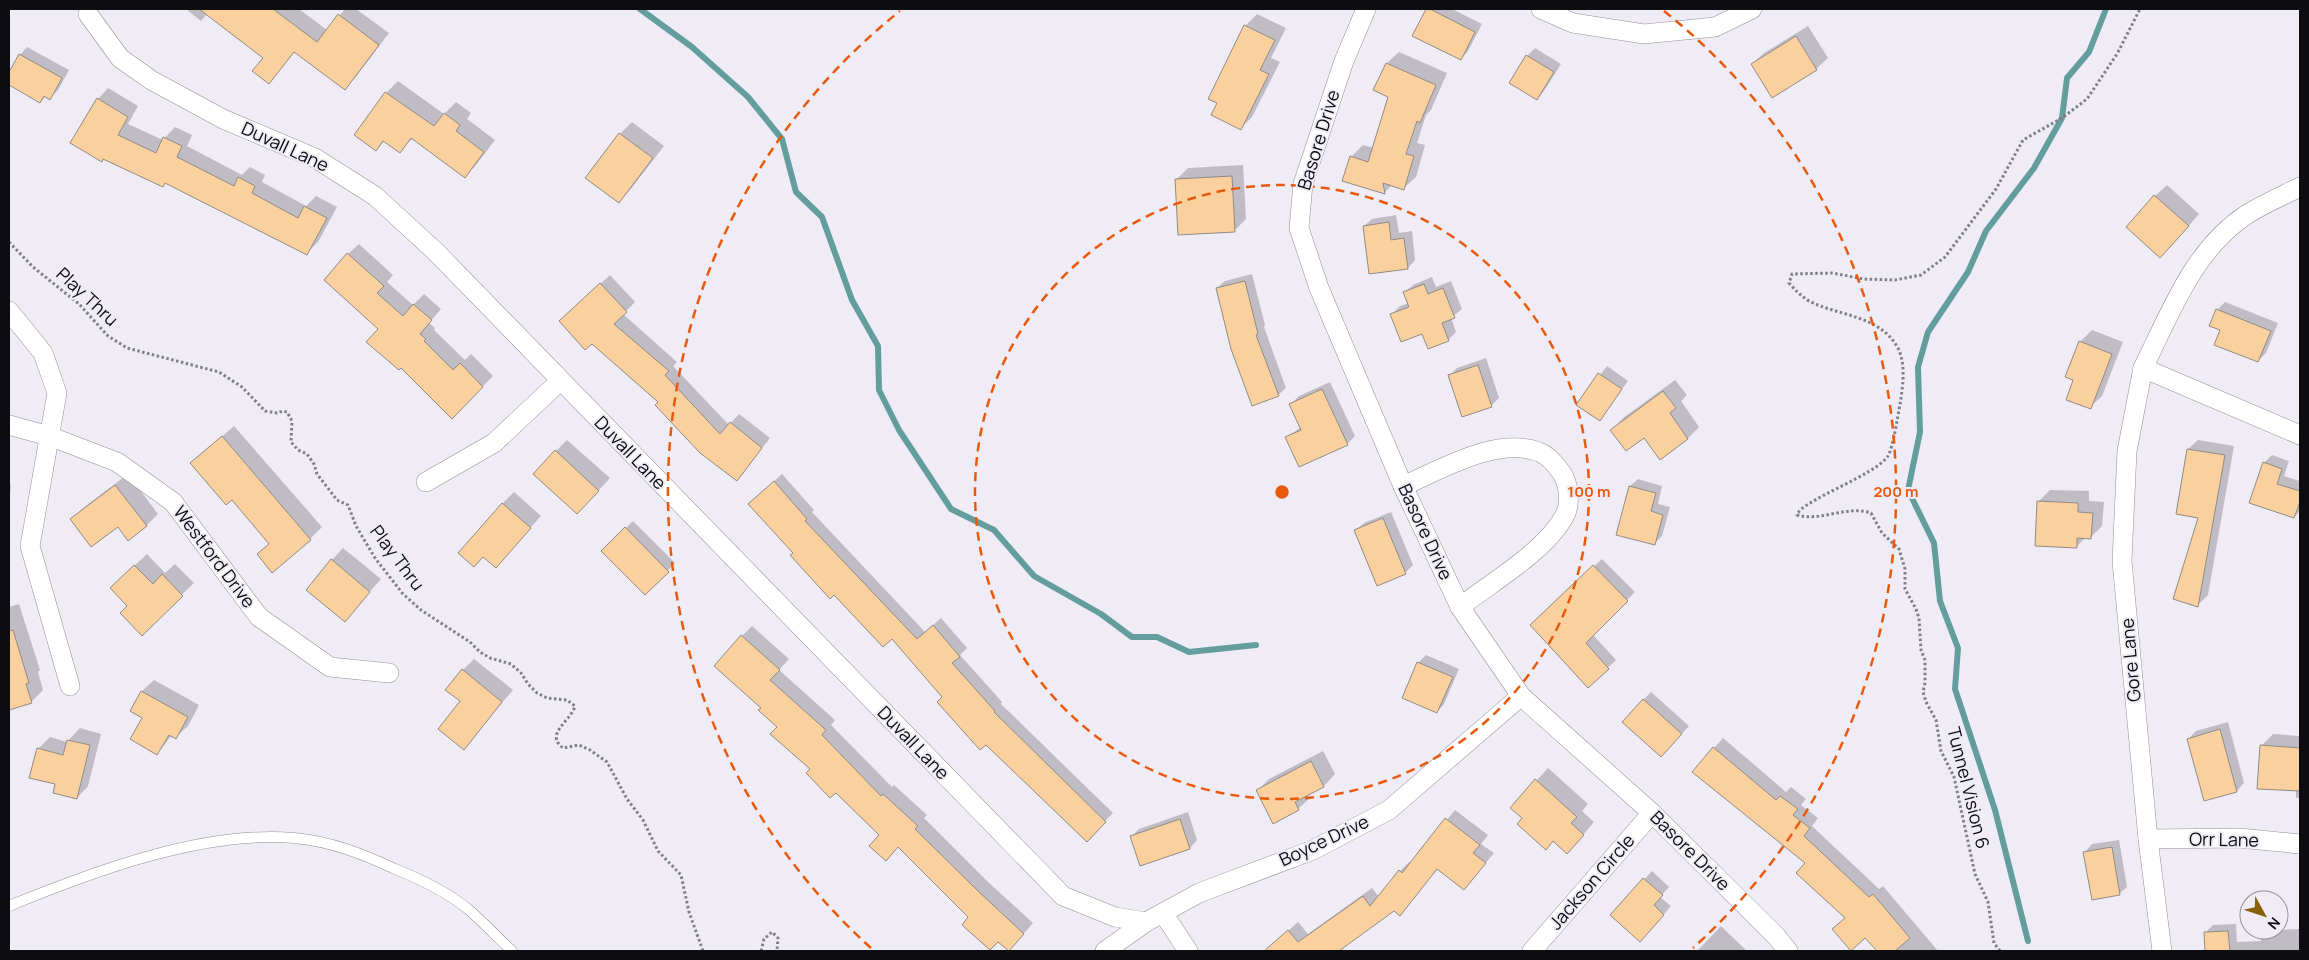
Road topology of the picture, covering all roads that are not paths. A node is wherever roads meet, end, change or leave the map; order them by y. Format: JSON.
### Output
{"nodes":[{"id":1,"x":1366,"y":9,"type":"edge"},
{"id":2,"x":1541,"y":9,"type":"edge"},
{"id":3,"x":1752,"y":9,"type":"edge"},
{"id":4,"x":88,"y":14,"type":"dead end"},
{"id":5,"x":2300,"y":187,"type":"edge"},
{"id":6,"x":9,"y":311,"type":"edge"},
{"id":7,"x":2143,"y":368,"type":"junction"},
{"id":8,"x":560,"y":381,"type":"junction"},
{"id":9,"x":9,"y":424,"type":"edge"},
{"id":10,"x":49,"y":436,"type":"junction"},
{"id":11,"x":2300,"y":436,"type":"edge"},
{"id":12,"x":426,"y":482,"type":"dead end"},
{"id":13,"x":1403,"y":486,"type":"junction"},
{"id":14,"x":1460,"y":607,"type":"junction"},
{"id":15,"x":389,"y":673,"type":"dead end"},
{"id":16,"x":70,"y":686,"type":"dead end"},
{"id":17,"x":1521,"y":696,"type":"junction"},
{"id":18,"x":1652,"y":813,"type":"junction"},
{"id":19,"x":2148,"y":840,"type":"junction"},
{"id":20,"x":2300,"y":844,"type":"edge"},
{"id":21,"x":9,"y":906,"type":"edge"},
{"id":22,"x":1154,"y":917,"type":"junction"},
{"id":23,"x":512,"y":951,"type":"edge"},
{"id":24,"x":1105,"y":951,"type":"edge"},
{"id":25,"x":1188,"y":951,"type":"edge"},
{"id":26,"x":1532,"y":951,"type":"edge"},
{"id":27,"x":1788,"y":951,"type":"edge"},
{"id":28,"x":2162,"y":951,"type":"edge"}],
"edges":[{"from":1,"to":13,"type":"street","name":"Basore Drive"},
{"from":2,"to":3,"type":"street"},
{"from":4,"to":8,"type":"street","name":"Duvall Lane"},
{"from":5,"to":7,"type":"street","name":"Gore Lane"},
{"from":6,"to":10,"type":"street"},
{"from":7,"to":11,"type":"street"},
{"from":7,"to":19,"type":"street","name":"Gore Lane"},
{"from":8,"to":12,"type":"street"},
{"from":8,"to":22,"type":"street","name":"Duvall Lane"},
{"from":9,"to":10,"type":"street","name":"Westford Drive"},
{"from":10,"to":15,"type":"street","name":"Westford Drive"},
{"from":10,"to":16,"type":"street"},
{"from":13,"to":14,"type":"street","name":"Basore Drive"},
{"from":13,"to":14,"type":"street"},
{"from":14,"to":17,"type":"street","name":"Basore Drive"},
{"from":17,"to":18,"type":"street","name":"Basore Drive"},
{"from":17,"to":22,"type":"street","name":"Boyce Drive"},
{"from":18,"to":26,"type":"street","name":"Jackson Circle"},
{"from":18,"to":27,"type":"street","name":"Basore Drive"},
{"from":19,"to":20,"type":"street","name":"Orr Lane"},
{"from":19,"to":28,"type":"street","name":"Gore Lane"},
{"from":21,"to":23,"type":"lane"},
{"from":22,"to":24,"type":"street","name":"Boyce Drive"},
{"from":22,"to":25,"type":"street"}]}
